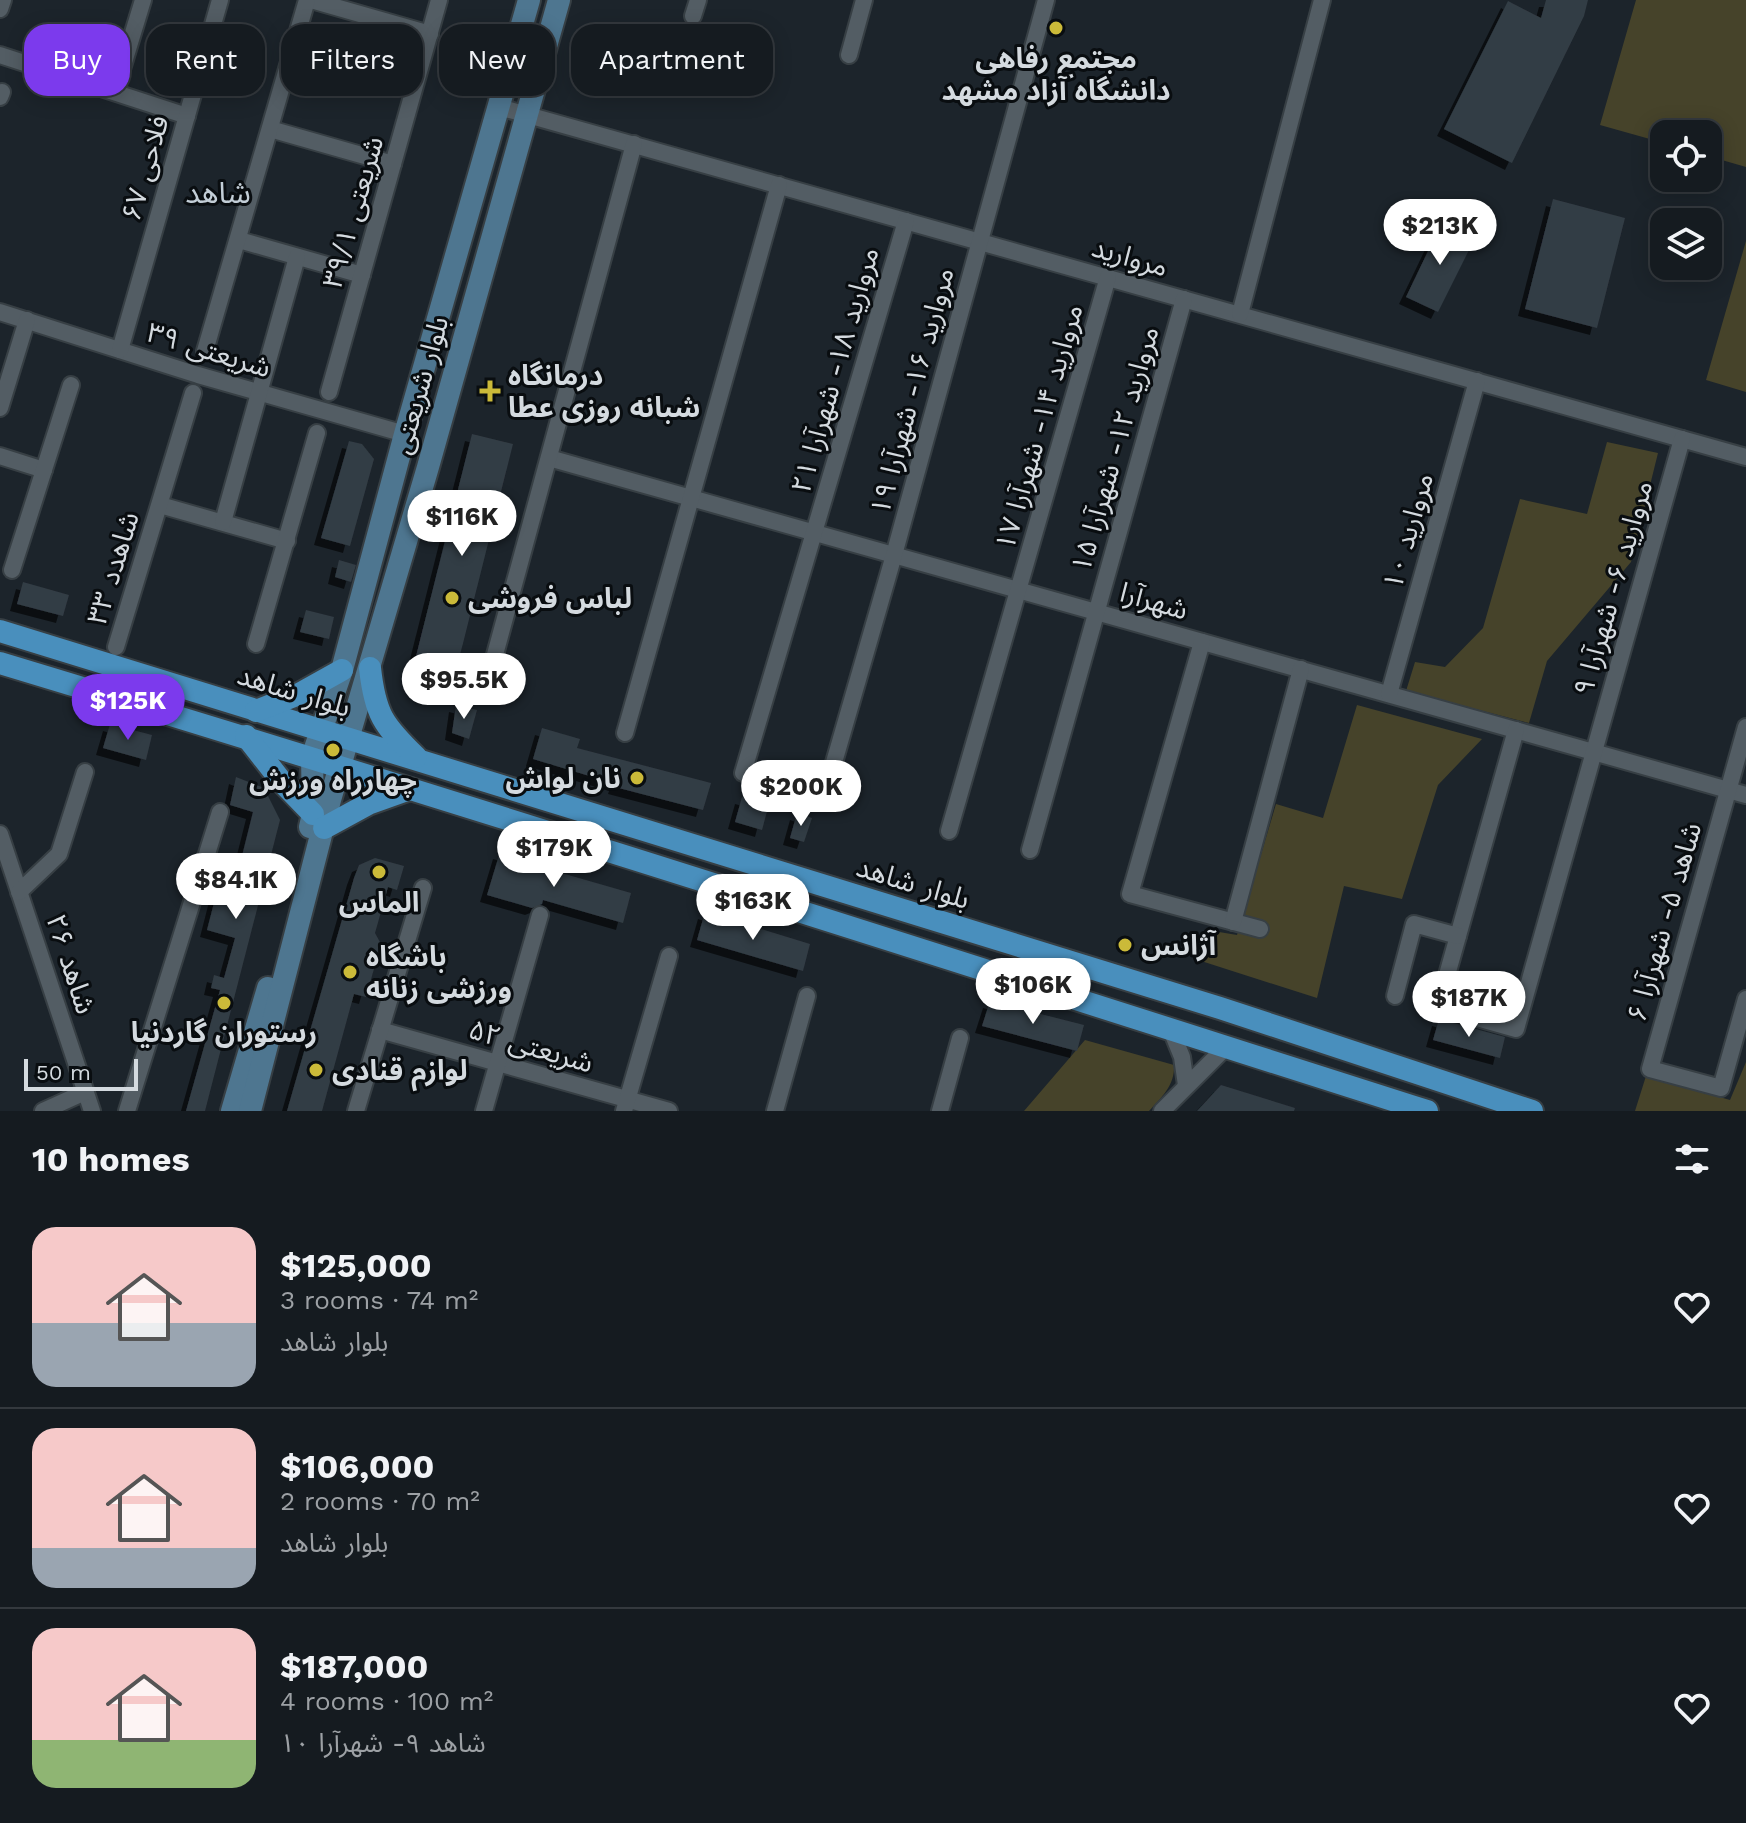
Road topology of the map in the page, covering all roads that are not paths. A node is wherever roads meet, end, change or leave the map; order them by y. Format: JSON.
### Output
{"nodes":[{"id":1,"x":3,"y":0,"type":"edge"},
{"id":2,"x":143,"y":0,"type":"edge"},
{"id":3,"x":220,"y":0,"type":"edge"},
{"id":4,"x":309,"y":0,"type":"edge"},
{"id":5,"x":375,"y":0,"type":"edge"},
{"id":6,"x":439,"y":0,"type":"edge"},
{"id":7,"x":529,"y":0,"type":"edge"},
{"id":8,"x":559,"y":0,"type":"edge"},
{"id":9,"x":864,"y":0,"type":"edge"},
{"id":10,"x":1046,"y":0,"type":"edge"},
{"id":11,"x":1322,"y":0,"type":"edge"},
{"id":12,"x":0,"y":9,"type":"edge"},
{"id":13,"x":370,"y":17,"type":"junction"},
{"id":14,"x":430,"y":34,"type":"junction"},
{"id":15,"x":130,"y":43,"type":"edge"},
{"id":16,"x":0,"y":55,"type":"edge"},
{"id":17,"x":849,"y":55,"type":"dead end"},
{"id":18,"x":24,"y":63,"type":"edge"},
{"id":19,"x":127,"y":96,"type":"edge"},
{"id":20,"x":499,"y":107,"type":"junction"},
{"id":21,"x":527,"y":115,"type":"junction"},
{"id":22,"x":187,"y":116,"type":"junction"},
{"id":23,"x":270,"y":129,"type":"junction"},
{"id":24,"x":634,"y":144,"type":"junction"},
{"id":25,"x":393,"y":164,"type":"junction"},
{"id":26,"x":779,"y":185,"type":"junction"},
{"id":27,"x":906,"y":221,"type":"junction"},
{"id":28,"x":239,"y":240,"type":"junction"},
{"id":29,"x":980,"y":242,"type":"junction"},
{"id":30,"x":297,"y":257,"type":"junction"},
{"id":31,"x":362,"y":275,"type":"junction"},
{"id":32,"x":1108,"y":277,"type":"junction"},
{"id":33,"x":1184,"y":299,"type":"junction"},
{"id":34,"x":0,"y":312,"type":"edge"},
{"id":35,"x":1240,"y":314,"type":"junction"},
{"id":36,"x":27,"y":320,"type":"junction"},
{"id":37,"x":120,"y":350,"type":"junction"},
{"id":38,"x":205,"y":351,"type":"dead end"},
{"id":39,"x":1477,"y":381,"type":"junction"},
{"id":40,"x":71,"y":385,"type":"dead end"},
{"id":41,"x":329,"y":392,"type":"dead end"},
{"id":42,"x":193,"y":393,"type":"dead end"},
{"id":43,"x":259,"y":393,"type":"junction"},
{"id":44,"x":0,"y":408,"type":"edge"},
{"id":45,"x":317,"y":433,"type":"dead end"},
{"id":46,"x":405,"y":434,"type":"junction"},
{"id":47,"x":1682,"y":439,"type":"junction"},
{"id":48,"x":0,"y":456,"type":"edge"},
{"id":49,"x":1746,"y":457,"type":"edge"},
{"id":50,"x":549,"y":458,"type":"junction"},
{"id":51,"x":44,"y":470,"type":"junction"},
{"id":52,"x":691,"y":498,"type":"junction"},
{"id":53,"x":160,"y":505,"type":"junction"},
{"id":54,"x":223,"y":522,"type":"junction"},
{"id":55,"x":815,"y":533,"type":"junction"},
{"id":56,"x":287,"y":541,"type":"junction"},
{"id":57,"x":894,"y":555,"type":"junction"},
{"id":58,"x":12,"y":570,"type":"dead end"},
{"id":59,"x":1020,"y":590,"type":"junction"},
{"id":60,"x":1097,"y":612,"type":"junction"},
{"id":61,"x":0,"y":631,"type":"edge"},
{"id":62,"x":1202,"y":642,"type":"junction"},
{"id":63,"x":256,"y":644,"type":"dead end"},
{"id":64,"x":116,"y":647,"type":"dead end"},
{"id":65,"x":0,"y":663,"type":"edge"},
{"id":66,"x":370,"y":668,"type":"junction"},
{"id":67,"x":1301,"y":669,"type":"junction"},
{"id":68,"x":342,"y":670,"type":"junction"},
{"id":69,"x":487,"y":684,"type":"dead end"},
{"id":70,"x":1389,"y":694,"type":"junction"},
{"id":71,"x":256,"y":711,"type":"junction"},
{"id":72,"x":1746,"y":727,"type":"edge"},
{"id":73,"x":320,"y":729,"type":"junction"},
{"id":74,"x":1516,"y":730,"type":"junction"},
{"id":75,"x":625,"y":733,"type":"dead end"},
{"id":76,"x":246,"y":736,"type":"junction"},
{"id":77,"x":348,"y":738,"type":"junction"},
{"id":78,"x":1594,"y":752,"type":"junction"},
{"id":79,"x":312,"y":757,"type":"junction"},
{"id":80,"x":420,"y":761,"type":"junction"},
{"id":81,"x":340,"y":765,"type":"junction"},
{"id":82,"x":85,"y":772,"type":"dead end"},
{"id":83,"x":743,"y":773,"type":"dead end"},
{"id":84,"x":410,"y":789,"type":"junction"},
{"id":85,"x":1729,"y":790,"type":"junction"},
{"id":86,"x":1746,"y":795,"type":"edge"},
{"id":87,"x":824,"y":797,"type":"dead end"},
{"id":88,"x":220,"y":812,"type":"dead end"},
{"id":89,"x":319,"y":821,"type":"junction"},
{"id":90,"x":949,"y":831,"type":"dead end"},
{"id":91,"x":0,"y":834,"type":"edge"},
{"id":92,"x":1030,"y":850,"type":"dead end"},
{"id":93,"x":4,"y":861,"type":"edge"},
{"id":94,"x":423,"y":888,"type":"dead end"},
{"id":95,"x":19,"y":892,"type":"junction"},
{"id":96,"x":540,"y":915,"type":"dead end"},
{"id":97,"x":1233,"y":922,"type":"junction"},
{"id":98,"x":1260,"y":929,"type":"dead end"},
{"id":99,"x":1458,"y":936,"type":"junction"},
{"id":100,"x":669,"y":956,"type":"dead end"},
{"id":101,"x":807,"y":996,"type":"dead end"},
{"id":102,"x":1395,"y":996,"type":"dead end"},
{"id":103,"x":1746,"y":999,"type":"edge"},
{"id":104,"x":380,"y":1030,"type":"junction"},
{"id":105,"x":1171,"y":1030,"type":"junction"},
{"id":106,"x":960,"y":1038,"type":"dead end"},
{"id":107,"x":1226,"y":1047,"type":"junction"},
{"id":108,"x":497,"y":1063,"type":"junction"},
{"id":109,"x":1186,"y":1085,"type":"junction"},
{"id":110,"x":85,"y":1092,"type":"junction"},
{"id":111,"x":626,"y":1105,"type":"edge"},
{"id":112,"x":43,"y":1111,"type":"edge"},
{"id":113,"x":92,"y":1111,"type":"edge"},
{"id":114,"x":127,"y":1111,"type":"edge"},
{"id":115,"x":232,"y":1111,"type":"edge"},
{"id":116,"x":250,"y":1111,"type":"edge"},
{"id":117,"x":356,"y":1111,"type":"edge"},
{"id":118,"x":484,"y":1111,"type":"edge"},
{"id":119,"x":669,"y":1111,"type":"edge"},
{"id":120,"x":775,"y":1111,"type":"edge"},
{"id":121,"x":940,"y":1111,"type":"edge"},
{"id":122,"x":1162,"y":1111,"type":"edge"},
{"id":123,"x":1427,"y":1111,"type":"edge"},
{"id":124,"x":1532,"y":1111,"type":"edge"}],
"edges":[{"from":1,"to":12,"type":"street"},
{"from":2,"to":15,"type":"street"},
{"from":3,"to":22,"type":"street","name":"فلاحی ۶۷"},
{"from":4,"to":13,"type":"street"},
{"from":4,"to":23,"type":"street"},
{"from":5,"to":13,"type":"street"},
{"from":6,"to":14,"type":"street","name":"شریعتی ۳۹/۱"},
{"from":7,"to":20,"type":"main road","name":"بلوار شریعتی"},
{"from":8,"to":21,"type":"main road","name":"بلوار شریعتی"},
{"from":9,"to":17,"type":"street"},
{"from":10,"to":29,"type":"street","name":"مروارید ۱۶- شهرآرا ۱۹"},
{"from":11,"to":35,"type":"street"},
{"from":13,"to":14,"type":"street"},
{"from":14,"to":25,"type":"street","name":"شریعتی ۳۹/۱"},
{"from":16,"to":18,"type":"street"},
{"from":19,"to":22,"type":"street"},
{"from":20,"to":21,"type":"street","name":"مروارید"},
{"from":20,"to":46,"type":"main road","name":"بلوار شریعتی"},
{"from":21,"to":24,"type":"street","name":"مروارید"},
{"from":21,"to":66,"type":"main road","name":"بلوار شریعتی"},
{"from":22,"to":37,"type":"street","name":"فلاحی ۶۷"},
{"from":23,"to":25,"type":"street"},
{"from":23,"to":28,"type":"street"},
{"from":24,"to":26,"type":"street","name":"مروارید"},
{"from":24,"to":50,"type":"street"},
{"from":25,"to":31,"type":"street","name":"شریعتی ۳۹/۱"},
{"from":26,"to":27,"type":"street","name":"مروارید"},
{"from":26,"to":52,"type":"street"},
{"from":27,"to":29,"type":"street","name":"مروارید"},
{"from":27,"to":55,"type":"street","name":"مروارید ۱۸- شهرآرا ۲۱"},
{"from":28,"to":30,"type":"street"},
{"from":28,"to":38,"type":"street"},
{"from":29,"to":32,"type":"street","name":"مروارید"},
{"from":29,"to":57,"type":"street","name":"مروارید ۱۶- شهرآرا ۱۹"},
{"from":30,"to":31,"type":"street"},
{"from":30,"to":43,"type":"street"},
{"from":31,"to":41,"type":"street","name":"شریعتی ۳۹/۱"},
{"from":32,"to":33,"type":"street","name":"مروارید"},
{"from":32,"to":59,"type":"street","name":"مروارید ۱۴- شهرآرا ۱۷"},
{"from":33,"to":35,"type":"street","name":"مروارید"},
{"from":33,"to":60,"type":"street","name":"مروارید ۱۲- شهرآرا ۱۵"},
{"from":34,"to":36,"type":"street","name":"شریعتی ۳۹"},
{"from":35,"to":39,"type":"street","name":"مروارید"},
{"from":36,"to":37,"type":"street","name":"شریعتی ۳۹"},
{"from":36,"to":44,"type":"street"},
{"from":37,"to":43,"type":"street","name":"شریعتی ۳۹"},
{"from":39,"to":47,"type":"street","name":"مروارید"},
{"from":39,"to":70,"type":"street","name":"مروارید ۱۰"},
{"from":40,"to":51,"type":"street"},
{"from":42,"to":53,"type":"street","name":"شاهدد ۳۳"},
{"from":43,"to":46,"type":"street","name":"شریعتی ۳۹"},
{"from":43,"to":54,"type":"street"},
{"from":45,"to":56,"type":"street"},
{"from":46,"to":68,"type":"main road","name":"بلوار شریعتی"},
{"from":47,"to":49,"type":"street","name":"مروارید"},
{"from":47,"to":78,"type":"street","name":"مروارید ۶- شهرآرا ۹"},
{"from":48,"to":51,"type":"street"},
{"from":50,"to":52,"type":"street","name":"شهرآرا"},
{"from":50,"to":69,"type":"street"},
{"from":51,"to":58,"type":"street"},
{"from":52,"to":55,"type":"street","name":"شهرآرا"},
{"from":52,"to":75,"type":"street"},
{"from":53,"to":54,"type":"street"},
{"from":53,"to":64,"type":"street","name":"شاهدد ۳۳"},
{"from":54,"to":56,"type":"street"},
{"from":55,"to":57,"type":"street","name":"شهرآرا"},
{"from":55,"to":83,"type":"street","name":"مروارید ۱۸- شهرآرا ۲۱"},
{"from":56,"to":63,"type":"street"},
{"from":57,"to":59,"type":"street","name":"شهرآرا"},
{"from":57,"to":87,"type":"street","name":"مروارید ۱۶- شهرآرا ۱۹"},
{"from":59,"to":60,"type":"street","name":"شهرآرا"},
{"from":59,"to":90,"type":"street","name":"مروارید ۱۴- شهرآرا ۱۷"},
{"from":60,"to":62,"type":"street","name":"شهرآرا"},
{"from":60,"to":92,"type":"street","name":"مروارید ۱۲- شهرآرا ۱۵"},
{"from":61,"to":71,"type":"main road","name":"بلوار شاهد"},
{"from":62,"to":67,"type":"street","name":"شهرآرا"},
{"from":62,"to":97,"type":"street"},
{"from":65,"to":76,"type":"main road","name":"بلوار شاهد"},
{"from":66,"to":77,"type":"main road","name":"بلوار شریعتی"},
{"from":66,"to":80,"type":"main road"},
{"from":67,"to":70,"type":"street","name":"شهرآرا"},
{"from":67,"to":97,"type":"street"},
{"from":68,"to":71,"type":"main road"},
{"from":68,"to":73,"type":"main road","name":"بلوار شریعتی"},
{"from":70,"to":74,"type":"street","name":"شهرآرا"},
{"from":71,"to":73,"type":"main road","name":"بلوار شاهد"},
{"from":72,"to":85,"type":"street","name":"شاهد ۵- شهرآرا ۶"},
{"from":73,"to":77,"type":"main road","name":"بلوار شاهد"},
{"from":73,"to":79,"type":"main road","name":"بلوار شریعتی"},
{"from":74,"to":78,"type":"street","name":"شهرآرا"},
{"from":74,"to":99,"type":"street"},
{"from":76,"to":79,"type":"main road","name":"بلوار شاهد"},
{"from":76,"to":89,"type":"main road"},
{"from":77,"to":80,"type":"main road","name":"بلوار شاهد"},
{"from":77,"to":81,"type":"main road","name":"بلوار شریعتی"},
{"from":78,"to":85,"type":"street","name":"شهرآرا"},
{"from":78,"to":99,"type":"street","name":"مروارید ۶- شهرآرا ۹"},
{"from":79,"to":81,"type":"main road","name":"بلوار شاهد"},
{"from":79,"to":89,"type":"main road","name":"بلوار شریعتی"},
{"from":80,"to":124,"type":"main road","name":"بلوار شاهد"},
{"from":81,"to":84,"type":"main road","name":"بلوار شاهد"},
{"from":81,"to":89,"type":"main road","name":"بلوار شریعتی"},
{"from":82,"to":95,"type":"street"},
{"from":84,"to":89,"type":"main road"},
{"from":84,"to":105,"type":"main road","name":"بلوار شاهد"},
{"from":85,"to":86,"type":"street","name":"شهرآرا"},
{"from":85,"to":103,"type":"street","name":"شاهد ۵- شهرآرا ۶"},
{"from":88,"to":114,"type":"street"},
{"from":89,"to":115,"type":"main road","name":"بلوار شریعتی"},
{"from":89,"to":116,"type":"main road","name":"بلوار شریعتی"},
{"from":91,"to":93,"type":"street","name":"شاهد ۲۶"},
{"from":93,"to":95,"type":"street","name":"شاهد ۲۶"},
{"from":94,"to":104,"type":"street"},
{"from":95,"to":110,"type":"street","name":"شاهد ۲۶"},
{"from":96,"to":108,"type":"street"},
{"from":97,"to":98,"type":"street"},
{"from":99,"to":102,"type":"street"},
{"from":100,"to":111,"type":"street"},
{"from":101,"to":120,"type":"street"},
{"from":104,"to":108,"type":"street","name":"شریعتی ۵۲"},
{"from":104,"to":117,"type":"street"},
{"from":105,"to":107,"type":"main road","name":"بلوار شاهد"},
{"from":105,"to":109,"type":"street"},
{"from":106,"to":121,"type":"street"},
{"from":107,"to":109,"type":"street"},
{"from":107,"to":123,"type":"main road","name":"بلوار شاهد"},
{"from":108,"to":111,"type":"street","name":"شریعتی ۵۲"},
{"from":108,"to":118,"type":"street"},
{"from":109,"to":122,"type":"street"},
{"from":110,"to":112,"type":"street"},
{"from":110,"to":113,"type":"street","name":"شاهد ۲۶"},
{"from":111,"to":119,"type":"street","name":"شریعتی ۵۲"}]}
